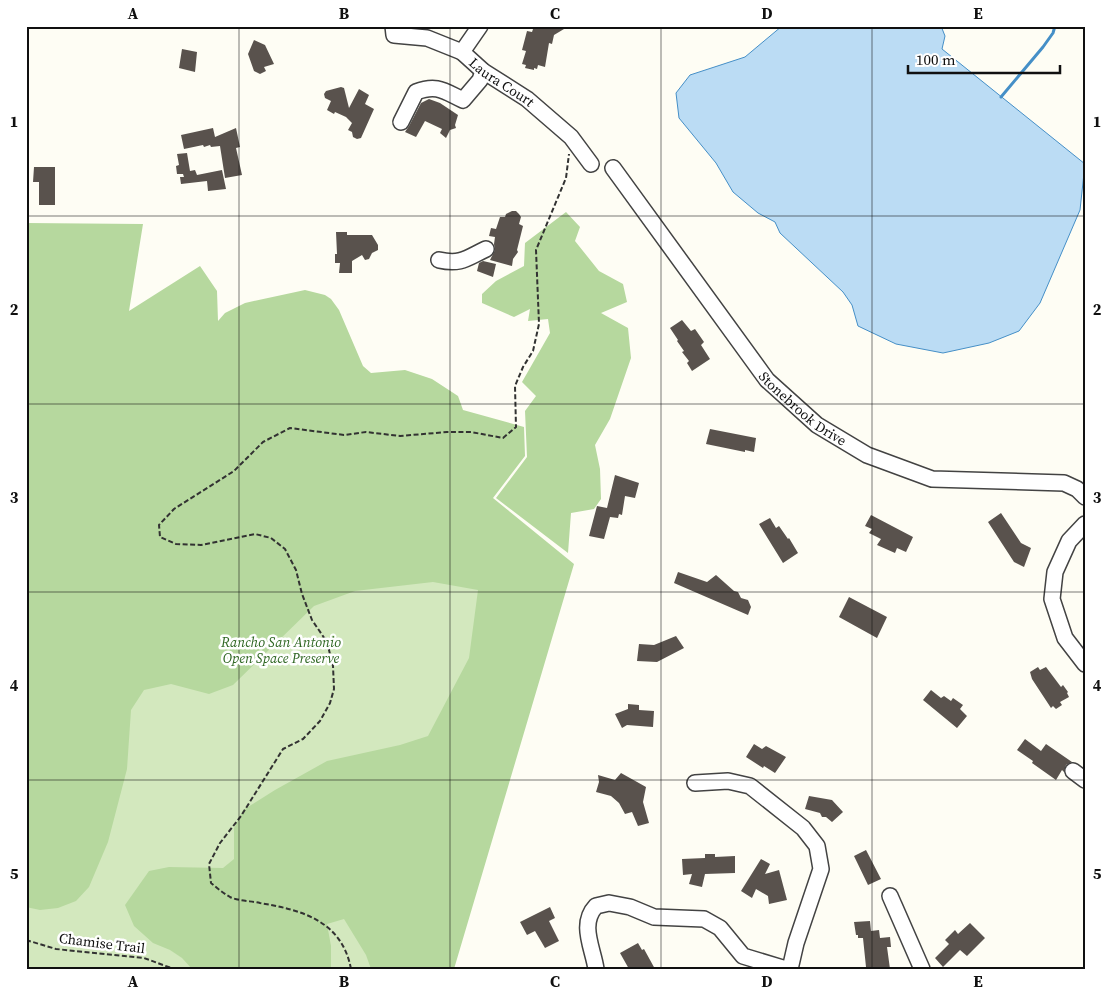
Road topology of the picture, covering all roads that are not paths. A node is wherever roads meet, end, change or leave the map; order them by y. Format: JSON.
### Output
{"nodes":[{"id":1,"x":480,"y":26,"type":"edge"},
{"id":2,"x":394,"y":30,"type":"edge"},
{"id":3,"x":462,"y":52,"type":"junction"},
{"id":4,"x":483,"y":71,"type":"junction"},
{"id":5,"x":401,"y":122,"type":"dead end"},
{"id":6,"x":590,"y":164,"type":"dead end"},
{"id":7,"x":613,"y":168,"type":"dead end"},
{"id":8,"x":486,"y":249,"type":"dead end"},
{"id":9,"x":439,"y":260,"type":"dead end"},
{"id":10,"x":1085,"y":497,"type":"edge"},
{"id":11,"x":1085,"y":524,"type":"edge"},
{"id":12,"x":1085,"y":664,"type":"edge"},
{"id":13,"x":695,"y":783,"type":"dead end"},
{"id":14,"x":890,"y":896,"type":"dead end"},
{"id":15,"x":596,"y":969,"type":"edge"},
{"id":16,"x":786,"y":969,"type":"edge"},
{"id":17,"x":790,"y":969,"type":"edge"},
{"id":18,"x":922,"y":969,"type":"edge"}],
"edges":[{"from":1,"to":3,"type":"street"},
{"from":2,"to":3,"type":"street","name":"Laura Court"},
{"from":3,"to":4,"type":"street","name":"Laura Court"},
{"from":4,"to":5,"type":"street"},
{"from":4,"to":6,"type":"street","name":"Laura Court"},
{"from":7,"to":10,"type":"street","name":"Stonebrook Drive"},
{"from":8,"to":9,"type":"street"},
{"from":11,"to":12,"type":"street"},
{"from":13,"to":17,"type":"street"},
{"from":14,"to":18,"type":"street"},
{"from":15,"to":16,"type":"street"}]}
